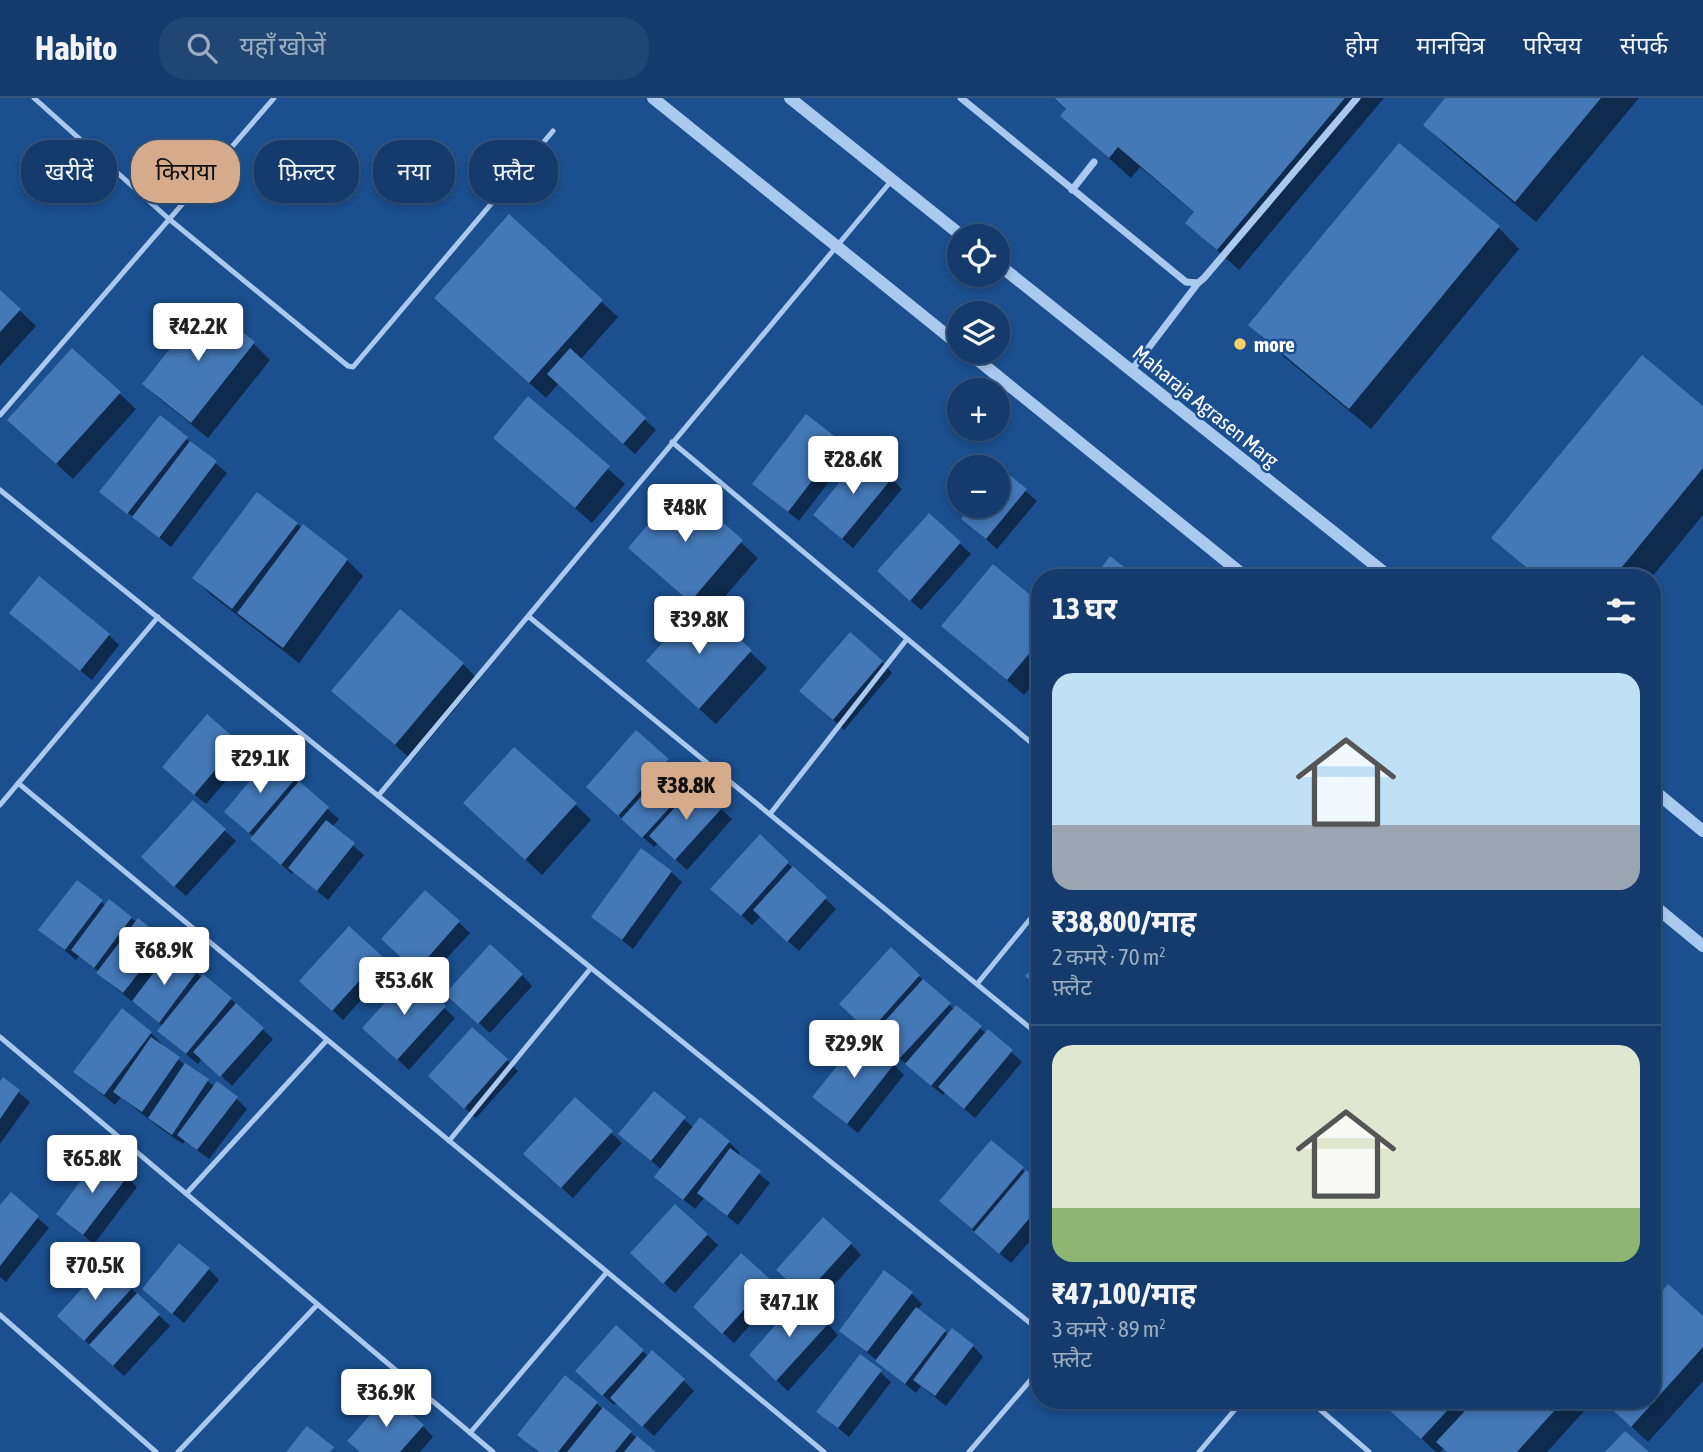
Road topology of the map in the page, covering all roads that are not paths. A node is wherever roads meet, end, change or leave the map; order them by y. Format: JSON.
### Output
{"nodes":[{"id":1,"x":34,"y":98,"type":"edge"},
{"id":2,"x":274,"y":98,"type":"edge"},
{"id":3,"x":653,"y":98,"type":"edge"},
{"id":4,"x":790,"y":98,"type":"edge"},
{"id":5,"x":961,"y":98,"type":"edge"},
{"id":6,"x":1357,"y":98,"type":"edge"},
{"id":7,"x":553,"y":131,"type":"dead end"},
{"id":8,"x":1094,"y":162,"type":"dead end"},
{"id":9,"x":892,"y":180,"type":"junction"},
{"id":10,"x":1072,"y":190,"type":"junction"},
{"id":11,"x":169,"y":219,"type":"junction"},
{"id":12,"x":947,"y":224,"type":"edge"},
{"id":13,"x":836,"y":245,"type":"junction"},
{"id":14,"x":1010,"y":274,"type":"edge"},
{"id":15,"x":1198,"y":283,"type":"junction"},
{"id":16,"x":947,"y":335,"type":"edge"},
{"id":17,"x":983,"y":364,"type":"edge"},
{"id":18,"x":1131,"y":371,"type":"junction"},
{"id":19,"x":0,"y":415,"type":"edge"},
{"id":20,"x":672,"y":442,"type":"junction"},
{"id":21,"x":0,"y":490,"type":"edge"},
{"id":22,"x":1236,"y":569,"type":"edge"},
{"id":23,"x":1380,"y":569,"type":"edge"},
{"id":24,"x":528,"y":616,"type":"junction"},
{"id":25,"x":158,"y":618,"type":"junction"},
{"id":26,"x":907,"y":639,"type":"junction"},
{"id":27,"x":1031,"y":742,"type":"edge"},
{"id":28,"x":18,"y":783,"type":"junction"},
{"id":29,"x":378,"y":796,"type":"junction"},
{"id":30,"x":1661,"y":796,"type":"edge"},
{"id":31,"x":0,"y":805,"type":"edge"},
{"id":32,"x":770,"y":814,"type":"junction"},
{"id":33,"x":1703,"y":831,"type":"edge"},
{"id":34,"x":1661,"y":912,"type":"edge"},
{"id":35,"x":1031,"y":918,"type":"edge"},
{"id":36,"x":1703,"y":946,"type":"edge"},
{"id":37,"x":591,"y":968,"type":"junction"},
{"id":38,"x":977,"y":984,"type":"junction"},
{"id":39,"x":1031,"y":1029,"type":"edge"},
{"id":40,"x":0,"y":1037,"type":"edge"},
{"id":41,"x":327,"y":1040,"type":"junction"},
{"id":42,"x":449,"y":1141,"type":"junction"},
{"id":43,"x":186,"y":1194,"type":"junction"},
{"id":44,"x":607,"y":1272,"type":"junction"},
{"id":45,"x":317,"y":1304,"type":"junction"},
{"id":46,"x":0,"y":1315,"type":"edge"},
{"id":47,"x":1031,"y":1324,"type":"edge"},
{"id":48,"x":1031,"y":1380,"type":"edge"},
{"id":49,"x":1235,"y":1409,"type":"edge"},
{"id":50,"x":1320,"y":1409,"type":"edge"},
{"id":51,"x":470,"y":1433,"type":"junction"},
{"id":52,"x":156,"y":1452,"type":"edge"},
{"id":53,"x":178,"y":1452,"type":"edge"},
{"id":54,"x":493,"y":1452,"type":"edge"},
{"id":55,"x":824,"y":1452,"type":"edge"},
{"id":56,"x":969,"y":1452,"type":"edge"},
{"id":57,"x":1199,"y":1452,"type":"edge"},
{"id":58,"x":1369,"y":1452,"type":"edge"}],
"edges":[{"from":1,"to":11,"type":"lane"},
{"from":2,"to":11,"type":"lane"},
{"from":3,"to":13,"type":"street"},
{"from":4,"to":9,"type":"street"},
{"from":5,"to":10,"type":"street"},
{"from":6,"to":15,"type":"street"},
{"from":7,"to":11,"type":"lane"},
{"from":8,"to":10,"type":"street"},
{"from":9,"to":12,"type":"street"},
{"from":9,"to":13,"type":"lane"},
{"from":10,"to":15,"type":"street"},
{"from":11,"to":19,"type":"lane"},
{"from":13,"to":16,"type":"street"},
{"from":13,"to":20,"type":"lane"},
{"from":14,"to":18,"type":"street","name":"Maharaja Agrasen Marg"},
{"from":15,"to":18,"type":"street"},
{"from":17,"to":22,"type":"street"},
{"from":18,"to":23,"type":"street","name":"Maharaja Agrasen Marg"},
{"from":20,"to":24,"type":"lane"},
{"from":20,"to":26,"type":"lane"},
{"from":21,"to":25,"type":"lane"},
{"from":24,"to":29,"type":"lane"},
{"from":24,"to":32,"type":"lane"},
{"from":25,"to":28,"type":"lane"},
{"from":25,"to":29,"type":"lane"},
{"from":26,"to":27,"type":"lane"},
{"from":26,"to":32,"type":"lane"},
{"from":28,"to":31,"type":"lane"},
{"from":28,"to":41,"type":"lane"},
{"from":29,"to":37,"type":"lane"},
{"from":30,"to":33,"type":"street"},
{"from":32,"to":38,"type":"lane"},
{"from":34,"to":36,"type":"street"},
{"from":35,"to":38,"type":"lane"},
{"from":37,"to":42,"type":"lane"},
{"from":37,"to":47,"type":"lane"},
{"from":38,"to":39,"type":"lane"},
{"from":40,"to":43,"type":"lane"},
{"from":41,"to":42,"type":"lane"},
{"from":41,"to":43,"type":"lane"},
{"from":42,"to":44,"type":"lane"},
{"from":43,"to":45,"type":"lane"},
{"from":44,"to":51,"type":"lane"},
{"from":44,"to":55,"type":"lane"},
{"from":45,"to":51,"type":"lane"},
{"from":45,"to":53,"type":"lane"},
{"from":46,"to":52,"type":"lane"},
{"from":48,"to":56,"type":"lane"},
{"from":49,"to":57,"type":"lane"},
{"from":50,"to":58,"type":"lane"},
{"from":51,"to":54,"type":"lane"}]}
